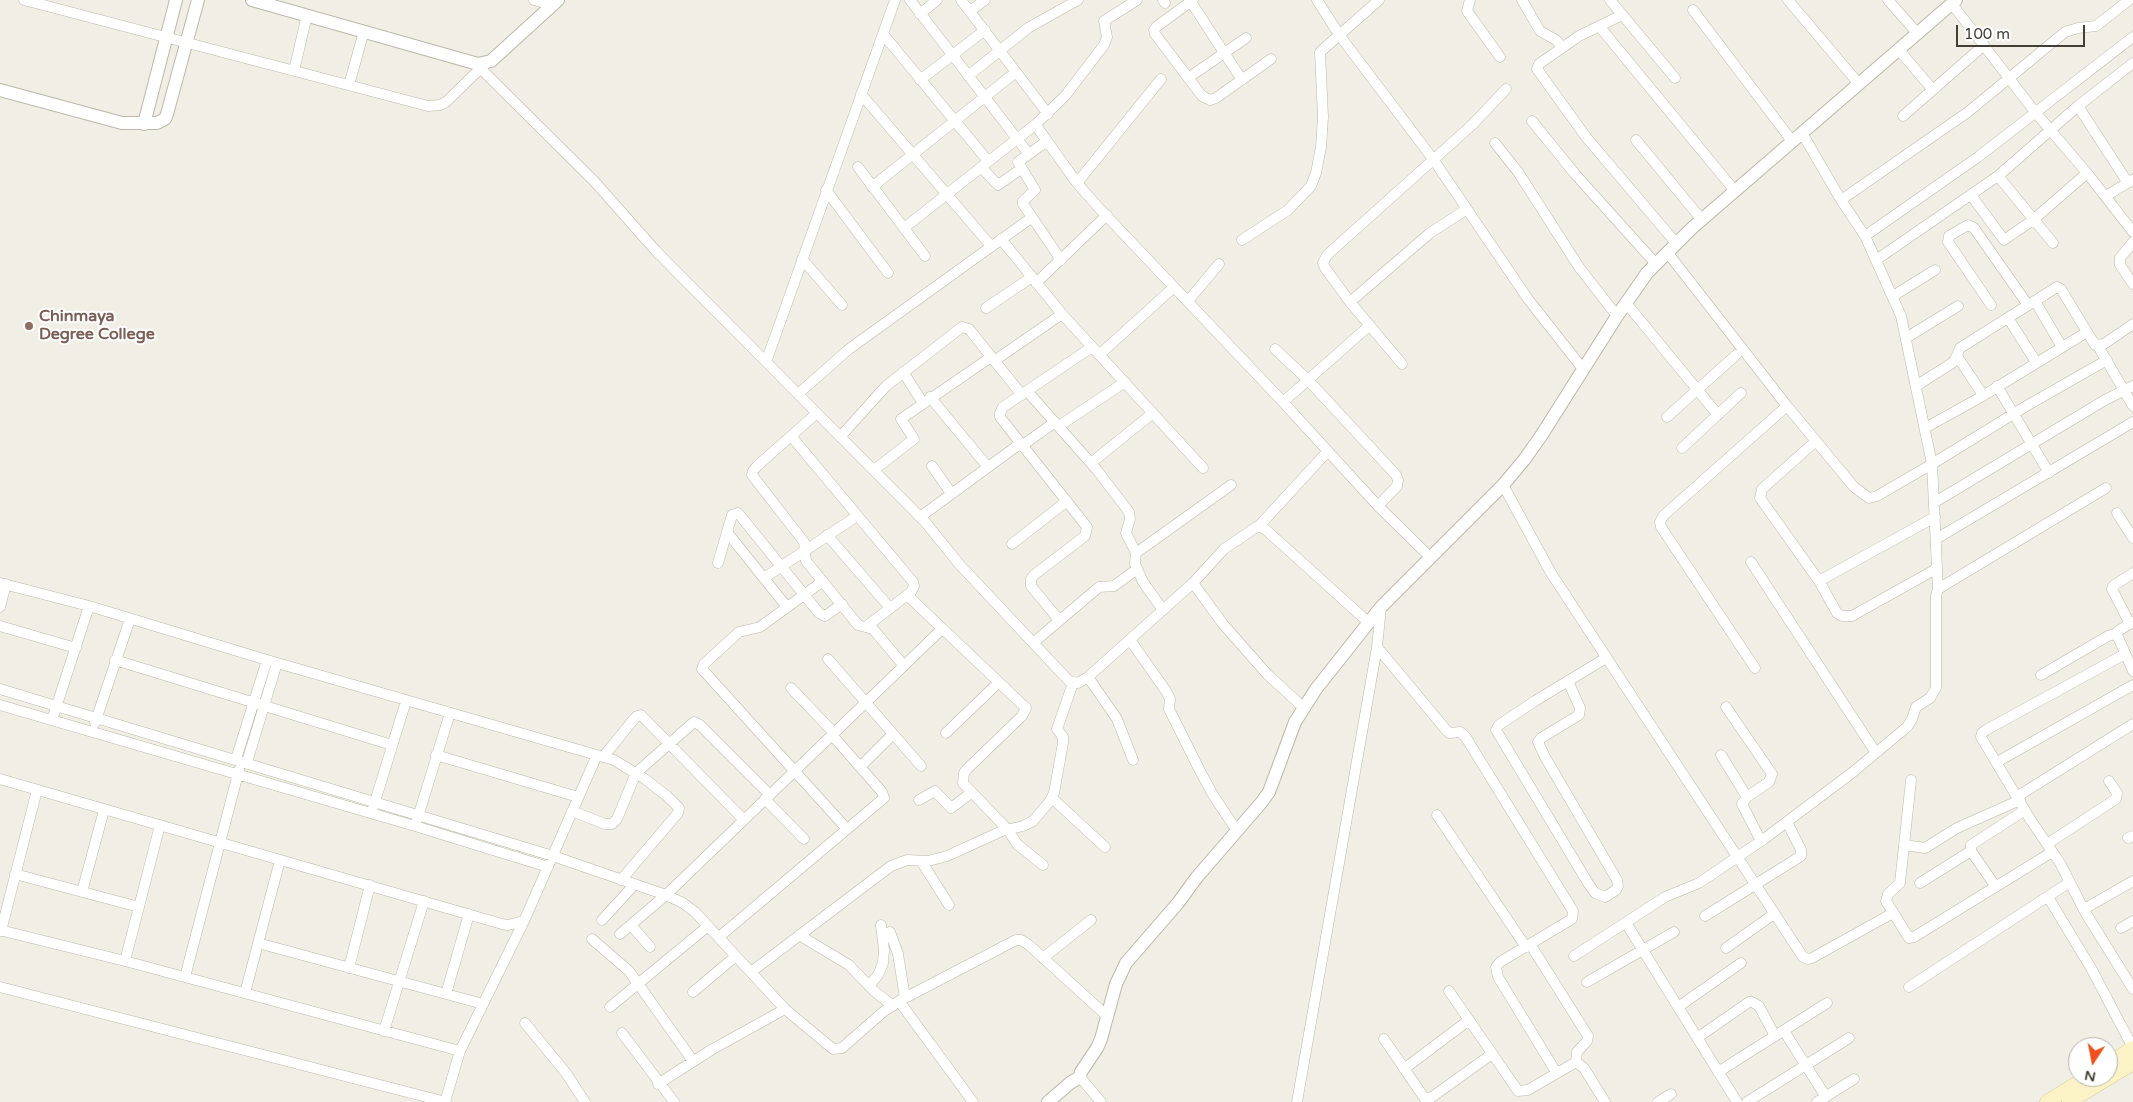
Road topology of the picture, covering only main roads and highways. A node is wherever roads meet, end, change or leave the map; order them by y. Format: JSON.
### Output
{"nodes":[{"id":1,"x":2133,"y":1048,"type":"edge"},
{"id":2,"x":2118,"y":1058,"type":"edge"},
{"id":3,"x":2133,"y":1063,"type":"edge"},
{"id":4,"x":2071,"y":1087,"type":"edge"},
{"id":5,"x":2047,"y":1102,"type":"edge"},
{"id":6,"x":2069,"y":1102,"type":"edge"}],
"edges":[{"from":1,"to":2,"type":"main road"},
{"from":3,"to":6,"type":"main road"},
{"from":4,"to":5,"type":"main road"}]}
